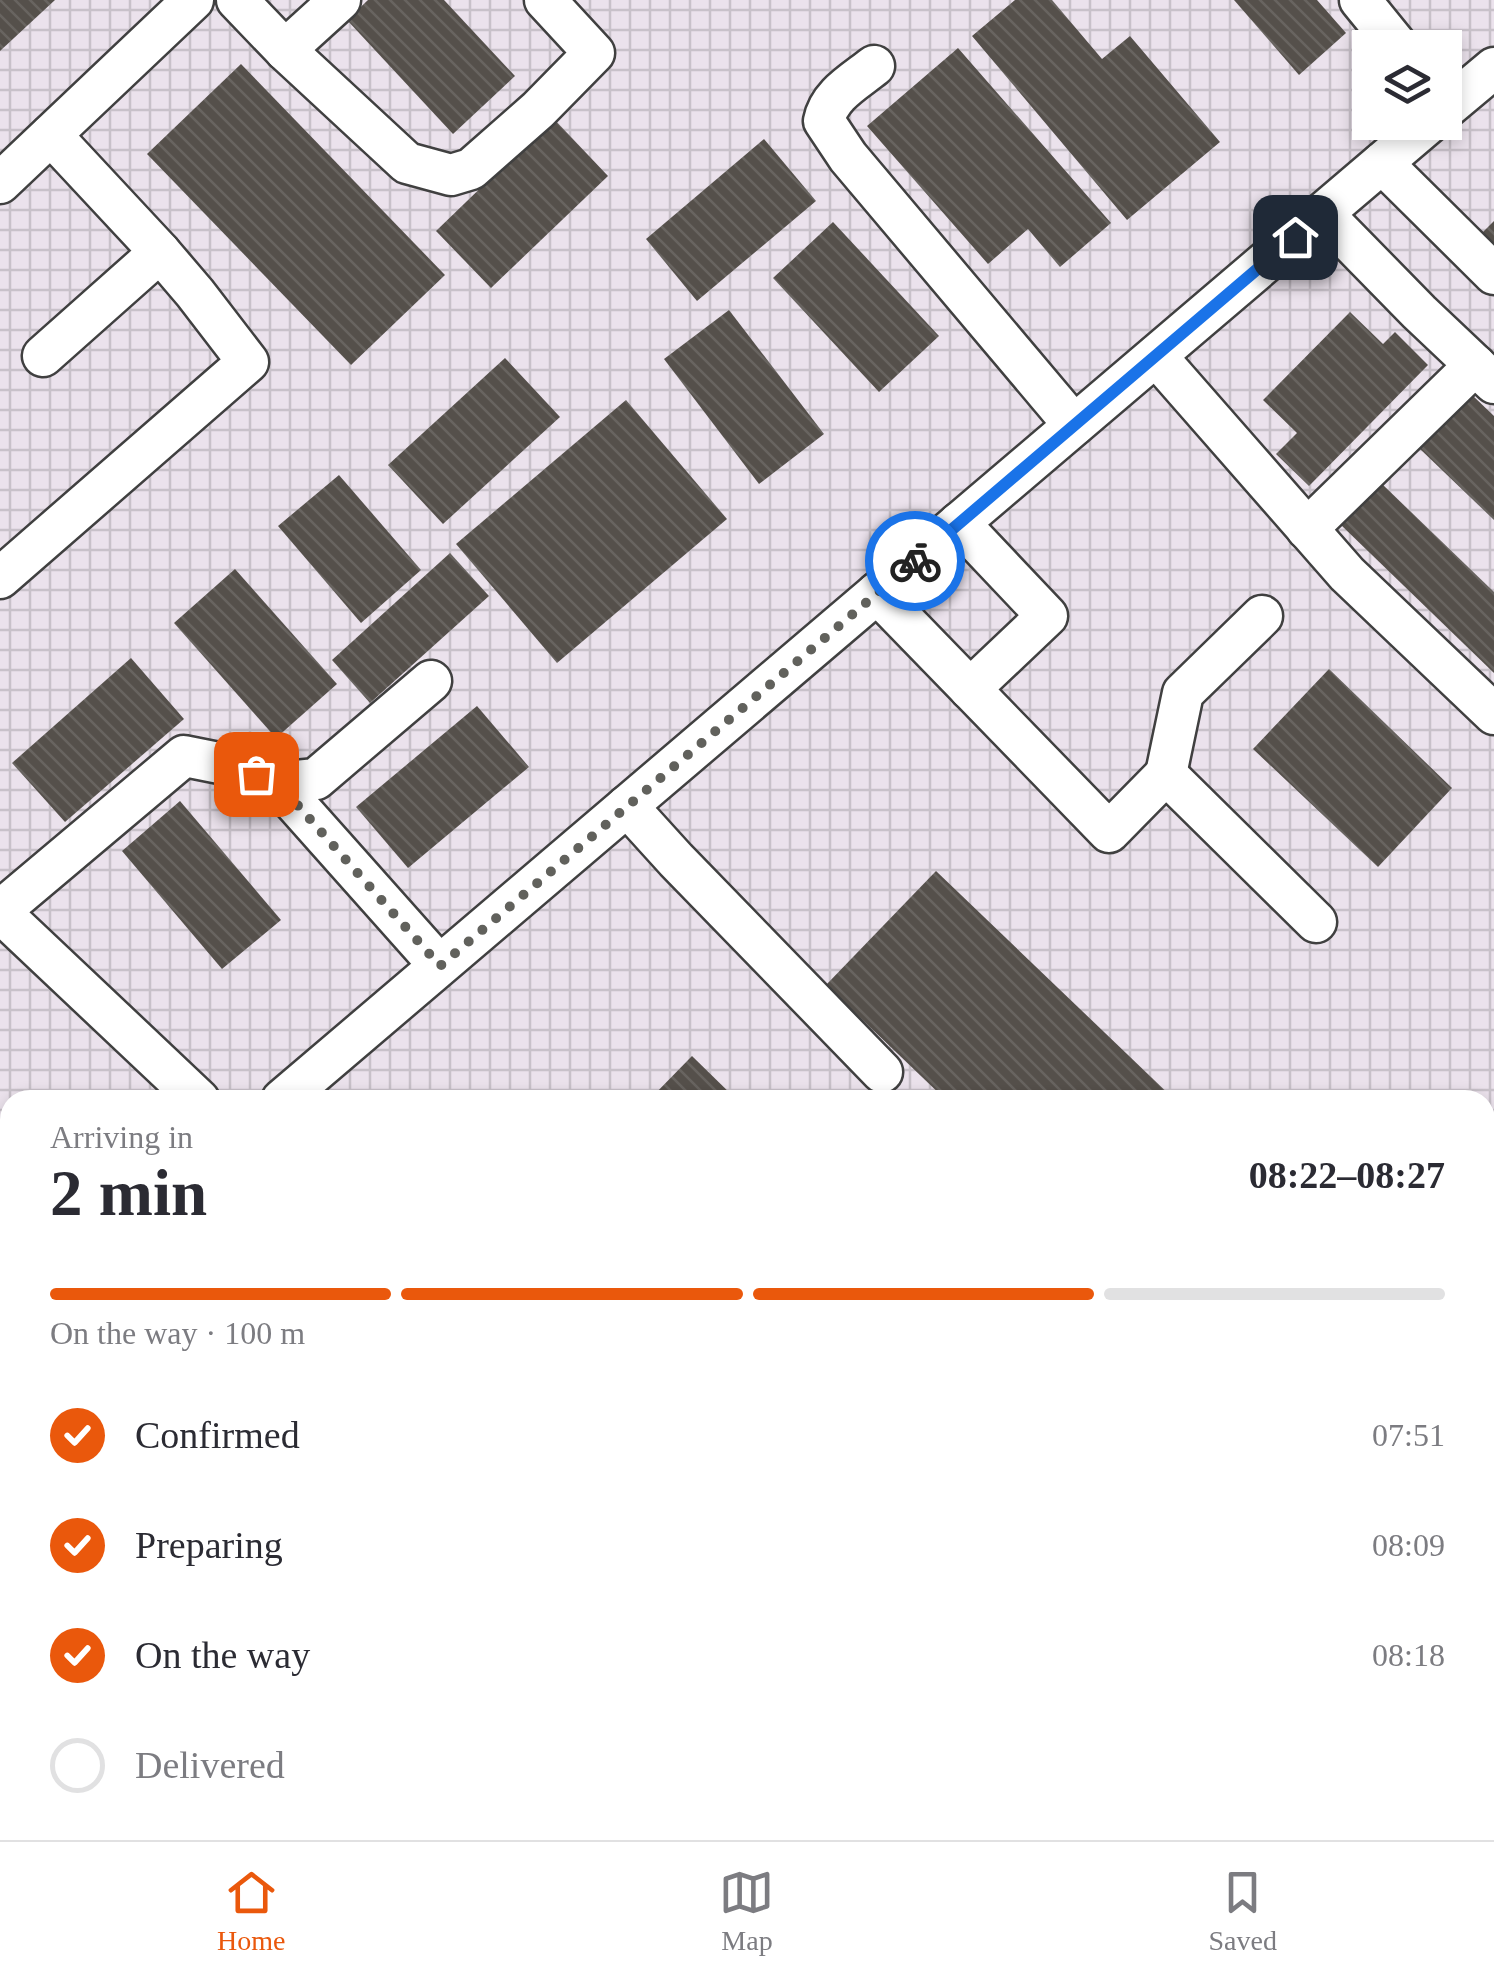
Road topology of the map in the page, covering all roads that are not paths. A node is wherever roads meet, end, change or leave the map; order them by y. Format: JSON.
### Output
{"nodes":[{"id":1,"x":192,"y":0,"type":"edge"},
{"id":2,"x":236,"y":0,"type":"edge"},
{"id":3,"x":340,"y":0,"type":"edge"},
{"id":4,"x":545,"y":0,"type":"edge"},
{"id":5,"x":1360,"y":0,"type":"edge"},
{"id":6,"x":1384,"y":30,"type":"edge"},
{"id":7,"x":286,"y":50,"type":"junction"},
{"id":8,"x":874,"y":66,"type":"dead end"},
{"id":9,"x":1494,"y":68,"type":"edge"},
{"id":10,"x":1462,"y":94,"type":"edge"},
{"id":11,"x":51,"y":134,"type":"junction"},
{"id":12,"x":1408,"y":140,"type":"edge"},
{"id":13,"x":1382,"y":163,"type":"junction"},
{"id":14,"x":0,"y":183,"type":"edge"},
{"id":15,"x":1322,"y":214,"type":"junction"},
{"id":16,"x":160,"y":252,"type":"junction"},
{"id":17,"x":1494,"y":274,"type":"edge"},
{"id":18,"x":43,"y":356,"type":"dead end"},
{"id":19,"x":1156,"y":356,"type":"junction"},
{"id":20,"x":1485,"y":374,"type":"edge"},
{"id":21,"x":1074,"y":425,"type":"junction"},
{"id":22,"x":959,"y":523,"type":"junction"},
{"id":23,"x":1307,"y":529,"type":"junction"},
{"id":24,"x":0,"y":578,"type":"edge"},
{"id":25,"x":877,"y":593,"type":"junction"},
{"id":26,"x":1262,"y":616,"type":"dead end"},
{"id":27,"x":431,"y":681,"type":"dead end"},
{"id":28,"x":970,"y":689,"type":"junction"},
{"id":29,"x":1494,"y":714,"type":"edge"},
{"id":30,"x":1166,"y":774,"type":"junction"},
{"id":31,"x":277,"y":782,"type":"junction"},
{"id":32,"x":627,"y":806,"type":"junction"},
{"id":33,"x":0,"y":912,"type":"edge"},
{"id":34,"x":1316,"y":922,"type":"dead end"},
{"id":35,"x":440,"y":966,"type":"junction"},
{"id":36,"x":882,"y":1072,"type":"dead end"},
{"id":37,"x":179,"y":1090,"type":"edge"},
{"id":38,"x":294,"y":1090,"type":"edge"}],
"edges":[{"from":1,"to":11,"type":"street"},
{"from":2,"to":7,"type":"street"},
{"from":3,"to":7,"type":"street"},
{"from":4,"to":7,"type":"street"},
{"from":5,"to":6,"type":"street"},
{"from":8,"to":21,"type":"street"},
{"from":9,"to":10,"type":"street"},
{"from":11,"to":14,"type":"street"},
{"from":11,"to":16,"type":"street"},
{"from":12,"to":13,"type":"street"},
{"from":13,"to":15,"type":"street"},
{"from":13,"to":17,"type":"street"},
{"from":15,"to":19,"type":"street"},
{"from":15,"to":20,"type":"street"},
{"from":16,"to":18,"type":"street"},
{"from":16,"to":24,"type":"street"},
{"from":19,"to":21,"type":"street"},
{"from":19,"to":23,"type":"street"},
{"from":20,"to":23,"type":"street"},
{"from":21,"to":22,"type":"street"},
{"from":22,"to":25,"type":"street"},
{"from":22,"to":28,"type":"street"},
{"from":23,"to":29,"type":"street"},
{"from":25,"to":28,"type":"street"},
{"from":25,"to":32,"type":"street"},
{"from":26,"to":30,"type":"street"},
{"from":27,"to":31,"type":"street"},
{"from":28,"to":30,"type":"street"},
{"from":30,"to":34,"type":"street"},
{"from":31,"to":33,"type":"street"},
{"from":31,"to":35,"type":"street"},
{"from":32,"to":35,"type":"street"},
{"from":32,"to":36,"type":"street"},
{"from":33,"to":37,"type":"street"},
{"from":35,"to":38,"type":"street"}]}
